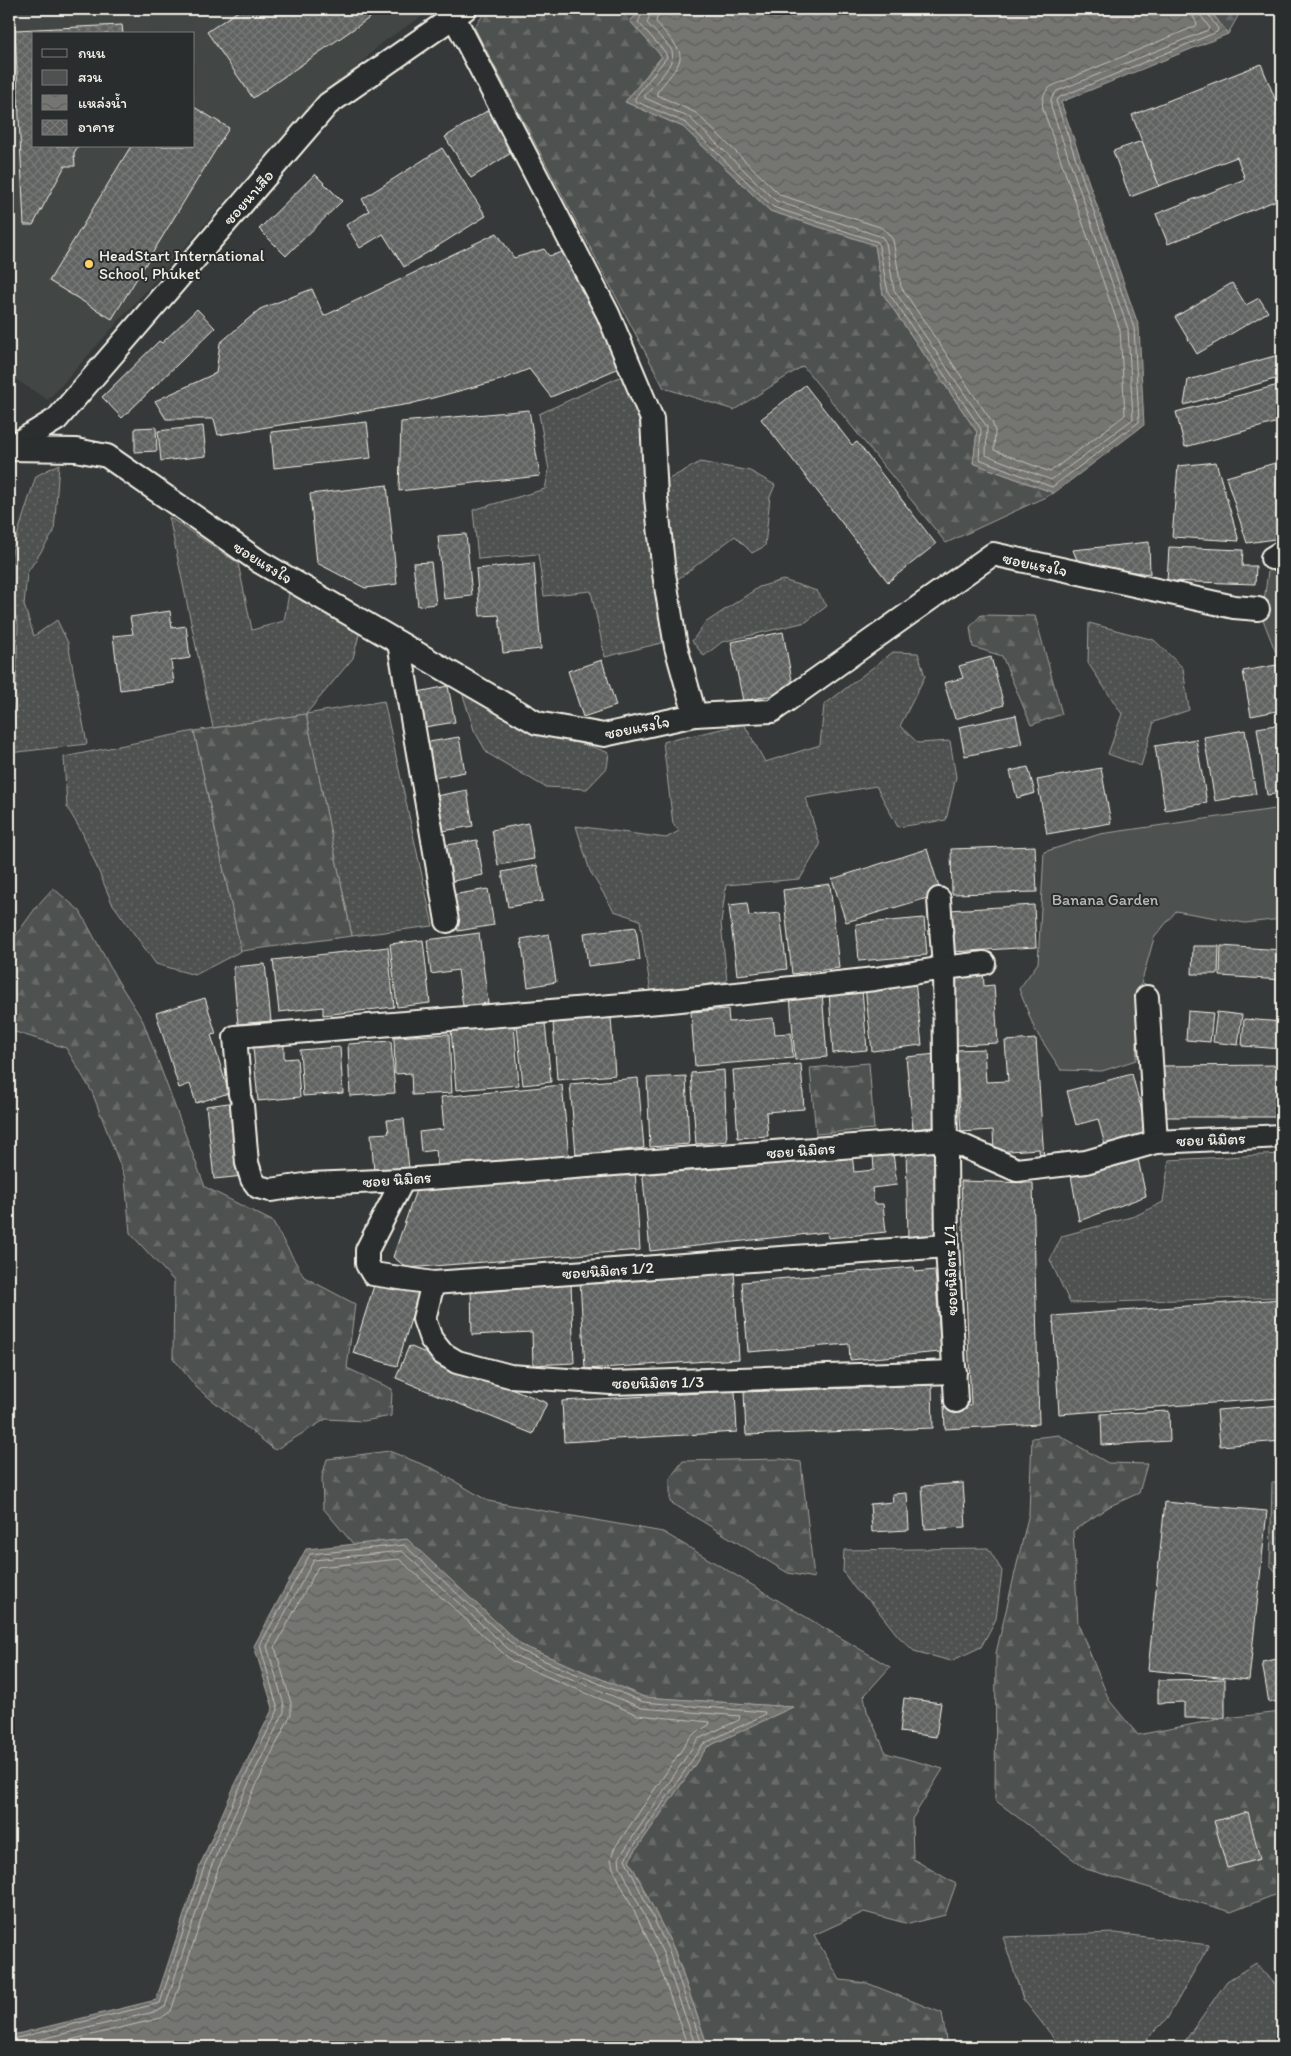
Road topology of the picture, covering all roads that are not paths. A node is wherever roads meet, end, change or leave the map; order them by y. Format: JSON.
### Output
{"nodes":[{"id":1,"x":460,"y":13,"type":"edge"},
{"id":2,"x":9,"y":449,"type":"edge"},
{"id":3,"x":1258,"y":609,"type":"dead end"},
{"id":4,"x":399,"y":643,"type":"junction"},
{"id":5,"x":695,"y":715,"type":"junction"},
{"id":6,"x":939,"y":899,"type":"dead end"},
{"id":7,"x":447,"y":922,"type":"dead end"},
{"id":8,"x":984,"y":963,"type":"dead end"},
{"id":9,"x":944,"y":968,"type":"junction"},
{"id":10,"x":1146,"y":997,"type":"dead end"},
{"id":11,"x":1282,"y":1136,"type":"edge"},
{"id":12,"x":947,"y":1139,"type":"junction"},
{"id":13,"x":1156,"y":1142,"type":"junction"},
{"id":14,"x":403,"y":1180,"type":"junction"},
{"id":15,"x":948,"y":1246,"type":"junction"},
{"id":16,"x":434,"y":1283,"type":"junction"},
{"id":17,"x":955,"y":1372,"type":"junction"},
{"id":18,"x":956,"y":1401,"type":"dead end"}],
"edges":[{"from":1,"to":2,"type":"street","name":"ซอยนาเสือ"},
{"from":1,"to":5,"type":"street"},
{"from":2,"to":4,"type":"street","name":"ซอยแรงใจ"},
{"from":3,"to":5,"type":"street","name":"ซอยแรงใจ"},
{"from":4,"to":5,"type":"street","name":"ซอยแรงใจ"},
{"from":4,"to":7,"type":"street"},
{"from":6,"to":9,"type":"street","name":"ซอยนิมิตร 1/1"},
{"from":8,"to":9,"type":"street"},
{"from":9,"to":12,"type":"street","name":"ซอยนิมิตร 1/1"},
{"from":9,"to":14,"type":"street","name":"ซอย นิมิตร"},
{"from":10,"to":13,"type":"street"},
{"from":11,"to":13,"type":"street","name":"ซอย นิมิตร"},
{"from":12,"to":13,"type":"street","name":"ซอย นิมิตร"},
{"from":12,"to":14,"type":"street","name":"ซอย นิมิตร"},
{"from":12,"to":15,"type":"street","name":"ซอยนิมิตร 1/1"},
{"from":14,"to":16,"type":"street","name":"ซอยนิมิตร 1/2"},
{"from":15,"to":16,"type":"street","name":"ซอยนิมิตร 1/2"},
{"from":15,"to":17,"type":"street","name":"ซอยนิมิตร 1/1"},
{"from":16,"to":17,"type":"street","name":"ซอยนิมิตร 1/3"},
{"from":17,"to":18,"type":"street","name":"ซอยนิมิตร 1/1"}]}
